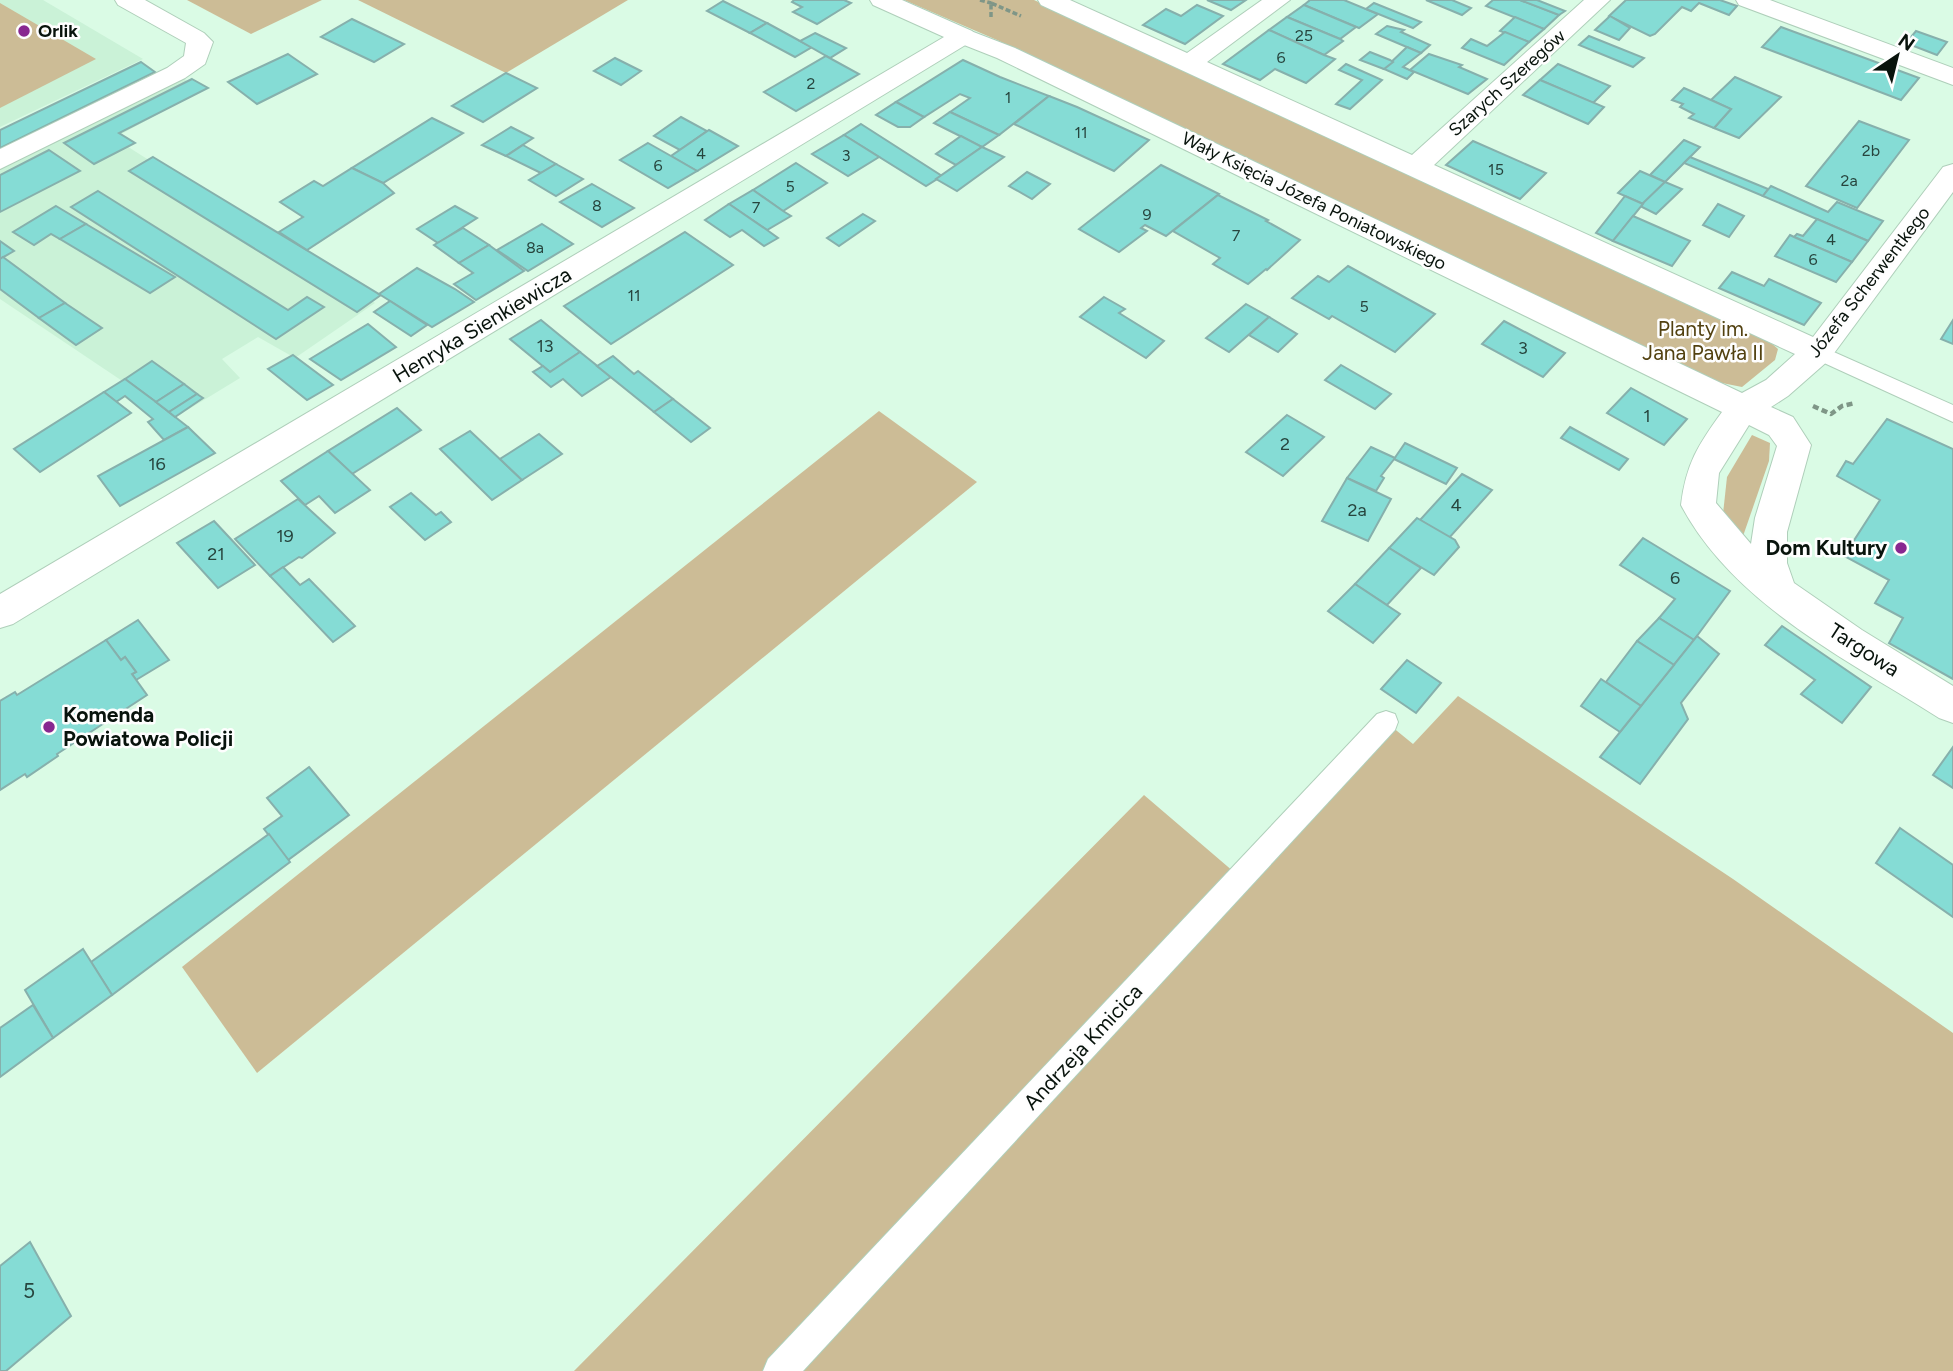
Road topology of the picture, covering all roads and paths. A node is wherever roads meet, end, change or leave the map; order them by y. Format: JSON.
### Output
{"nodes":[{"id":1,"x":127,"y":0,"type":"edge"},
{"id":2,"x":882,"y":0,"type":"edge"},
{"id":3,"x":981,"y":0,"type":"edge"},
{"id":4,"x":1050,"y":0,"type":"edge"},
{"id":5,"x":1278,"y":0,"type":"edge"},
{"id":6,"x":1598,"y":0,"type":"edge"},
{"id":7,"x":1748,"y":0,"type":"edge"},
{"id":8,"x":990,"y":2,"type":"edge"},
{"id":9,"x":1025,"y":18,"type":"dead end"},
{"id":10,"x":992,"y":20,"type":"dead end"},
{"id":11,"x":963,"y":36,"type":"junction"},
{"id":12,"x":1189,"y":62,"type":"junction"},
{"id":13,"x":1953,"y":76,"type":"edge"},
{"id":14,"x":0,"y":160,"type":"edge"},
{"id":15,"x":1417,"y":166,"type":"junction"},
{"id":16,"x":1953,"y":173,"type":"edge"},
{"id":17,"x":1818,"y":352,"type":"junction"},
{"id":18,"x":1777,"y":387,"type":"junction"},
{"id":19,"x":1862,"y":402,"type":"dead end"},
{"id":20,"x":1743,"y":408,"type":"junction"},
{"id":21,"x":1953,"y":414,"type":"edge"},
{"id":22,"x":1778,"y":589,"type":"junction"},
{"id":23,"x":0,"y":613,"type":"edge"},
{"id":24,"x":1953,"y":706,"type":"edge"},
{"id":25,"x":1386,"y":722,"type":"dead end"},
{"id":26,"x":780,"y":1371,"type":"edge"}],
"edges":[{"from":1,"to":14,"type":"street"},
{"from":2,"to":11,"type":"street","name":"Wały Księcia Józefa Poniatowskiego"},
{"from":3,"to":8,"type":"path"},
{"from":4,"to":12,"type":"street"},
{"from":5,"to":12,"type":"street"},
{"from":6,"to":15,"type":"street","name":"Szarych Szeregów"},
{"from":7,"to":13,"type":"street"},
{"from":8,"to":9,"type":"path"},
{"from":8,"to":10,"type":"path"},
{"from":11,"to":20,"type":"street","name":"Wały Księcia Józefa Poniatowskiego"},
{"from":11,"to":23,"type":"street","name":"Henryka Sienkiewicza"},
{"from":12,"to":15,"type":"street"},
{"from":15,"to":17,"type":"street"},
{"from":16,"to":17,"type":"street","name":"Józefa Scherwentkego"},
{"from":17,"to":18,"type":"street","name":"Józefa Scherwentkego"},
{"from":17,"to":21,"type":"lane"},
{"from":18,"to":19,"type":"path"},
{"from":18,"to":20,"type":"street","name":"Józefa Scherwentkego"},
{"from":20,"to":22,"type":"street"},
{"from":20,"to":22,"type":"street","name":"Targowa"},
{"from":22,"to":24,"type":"street","name":"Targowa"},
{"from":25,"to":26,"type":"lane","name":"Andrzeja Kmicica"}]}
